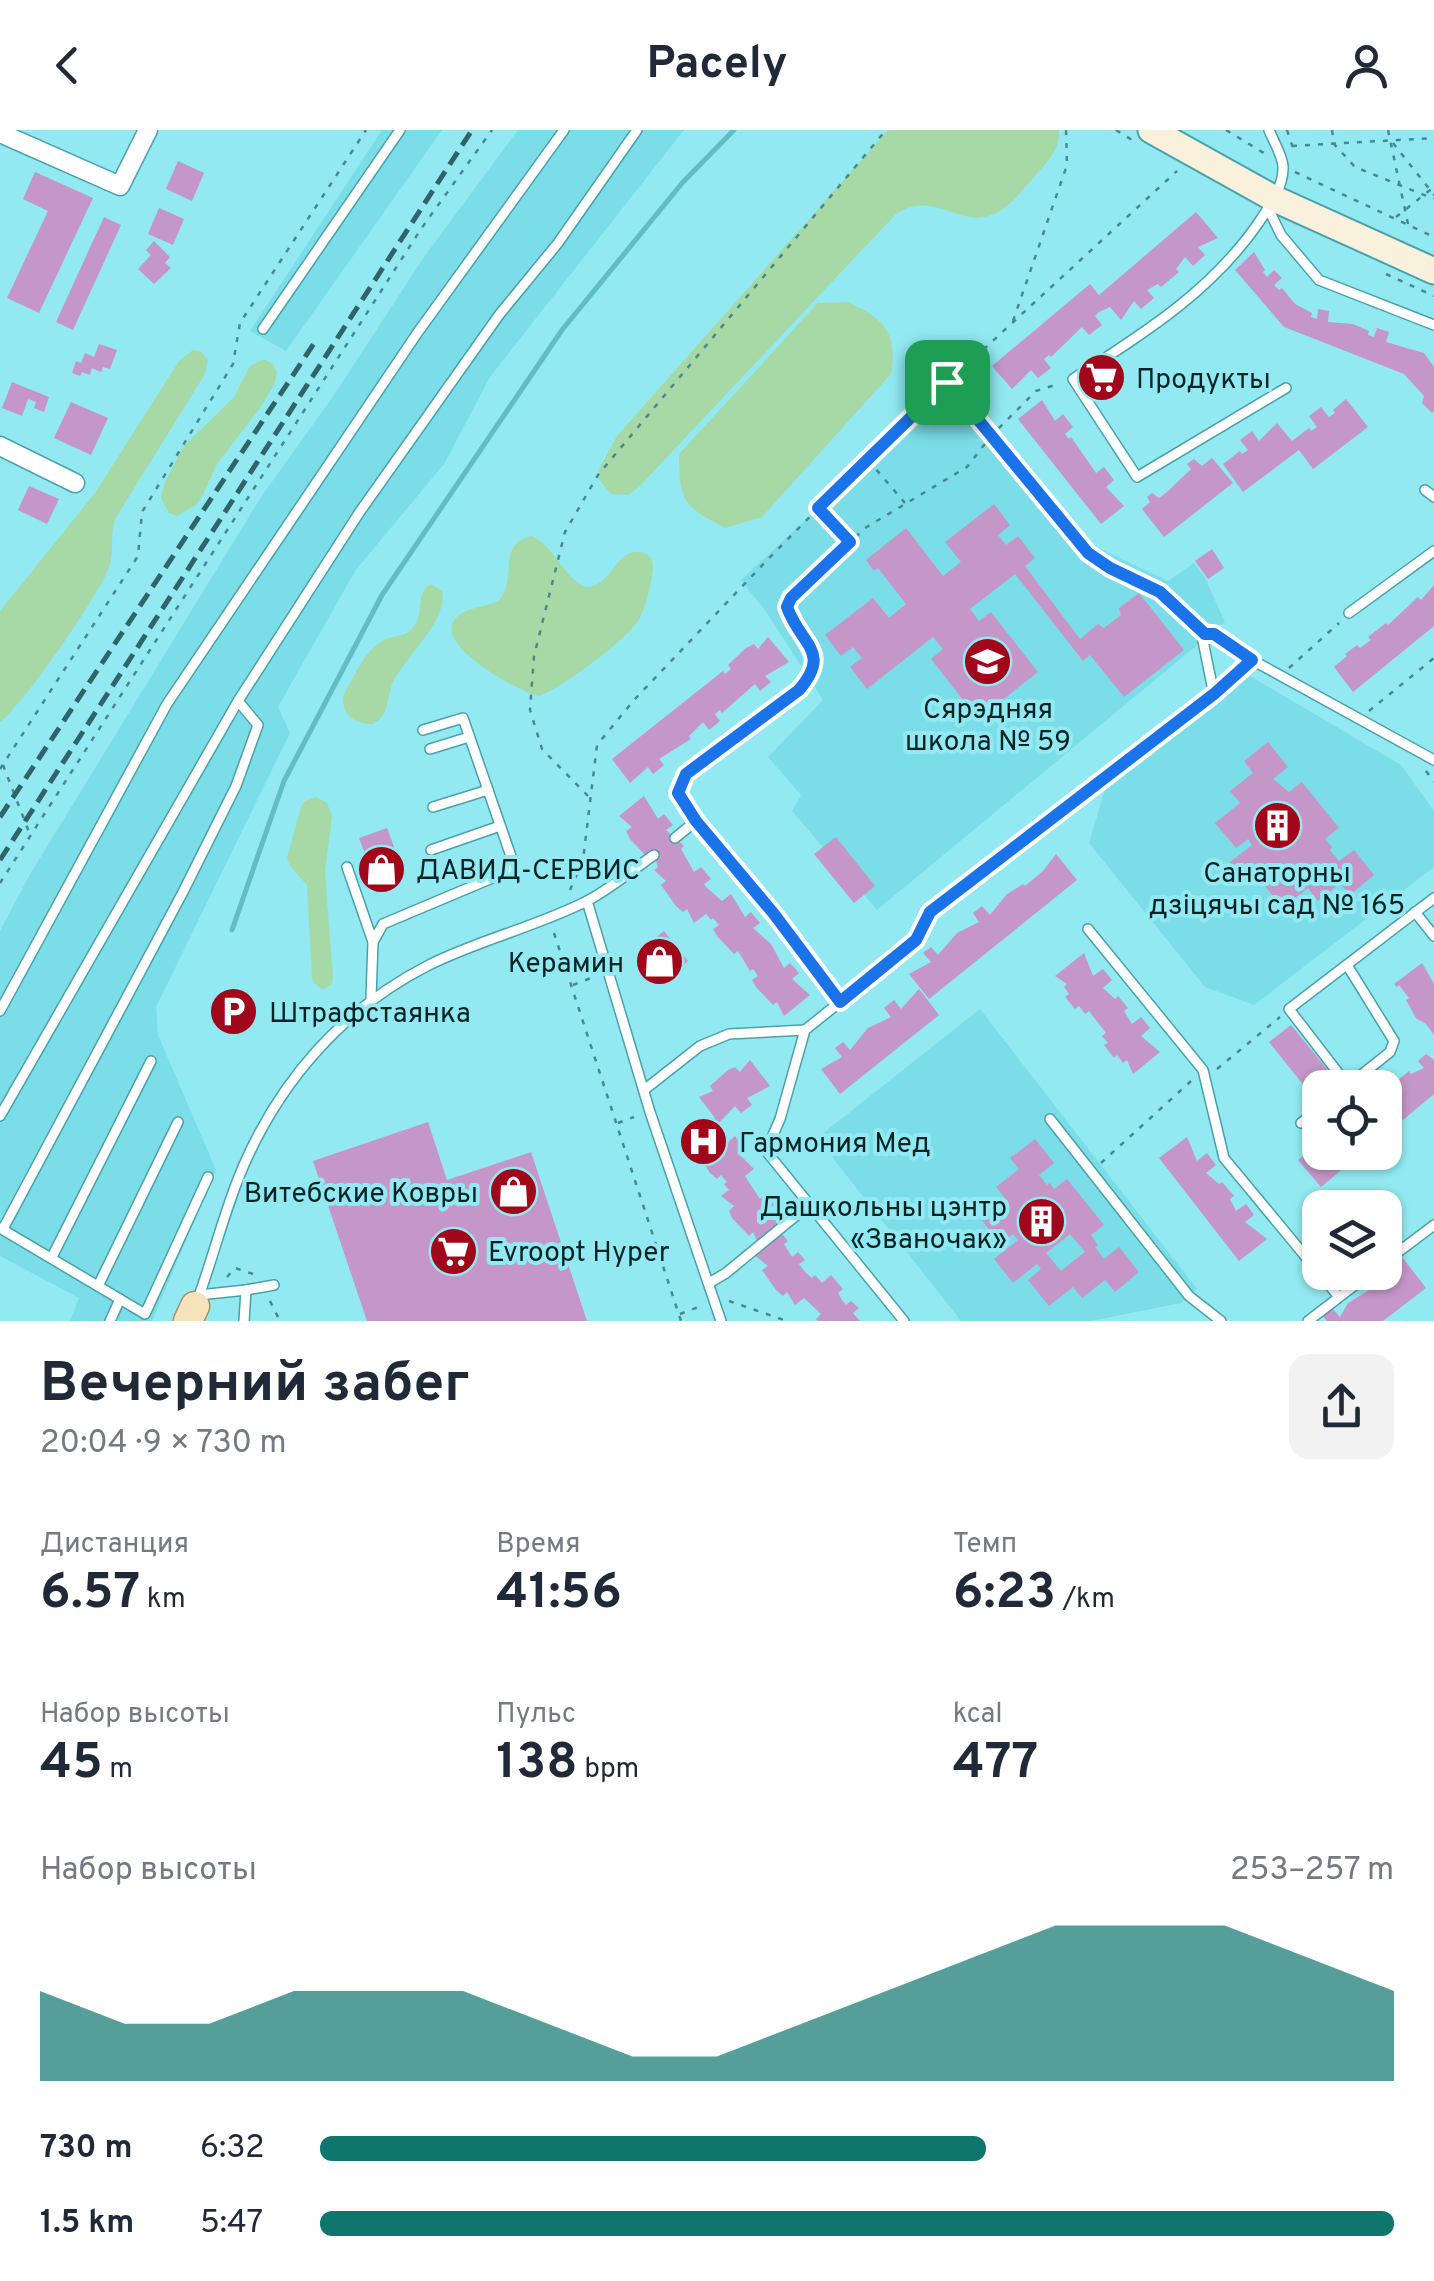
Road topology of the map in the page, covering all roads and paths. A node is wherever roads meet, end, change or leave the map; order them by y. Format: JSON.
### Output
{"nodes":[{"id":1,"x":148,"y":130,"type":"edge"},
{"id":2,"x":366,"y":130,"type":"edge"},
{"id":3,"x":400,"y":130,"type":"edge"},
{"id":4,"x":492,"y":130,"type":"edge"},
{"id":5,"x":564,"y":130,"type":"edge"},
{"id":6,"x":637,"y":130,"type":"edge"},
{"id":7,"x":886,"y":130,"type":"edge"},
{"id":8,"x":1066,"y":130,"type":"edge"},
{"id":9,"x":1151,"y":130,"type":"edge"},
{"id":10,"x":1226,"y":130,"type":"edge"},
{"id":11,"x":1270,"y":130,"type":"edge"},
{"id":12,"x":1332,"y":130,"type":"edge"},
{"id":13,"x":1385,"y":130,"type":"edge"},
{"id":14,"x":0,"y":133,"type":"edge"},
{"id":15,"x":1434,"y":138,"type":"edge"},
{"id":16,"x":1390,"y":140,"type":"junction"},
{"id":17,"x":1334,"y":144,"type":"junction"},
{"id":18,"x":1292,"y":146,"type":"dead end"},
{"id":19,"x":1193,"y":154,"type":"junction"},
{"id":20,"x":1283,"y":166,"type":"junction"},
{"id":21,"x":1400,"y":183,"type":"junction"},
{"id":22,"x":1432,"y":188,"type":"edge"},
{"id":23,"x":1424,"y":194,"type":"junction"},
{"id":24,"x":1434,"y":197,"type":"edge"},
{"id":25,"x":1271,"y":204,"type":"junction"},
{"id":26,"x":1405,"y":210,"type":"junction"},
{"id":27,"x":1394,"y":218,"type":"junction"},
{"id":28,"x":1408,"y":225,"type":"junction"},
{"id":29,"x":1434,"y":237,"type":"edge"},
{"id":30,"x":1434,"y":271,"type":"edge"},
{"id":31,"x":1012,"y":322,"type":"junction"},
{"id":32,"x":1434,"y":325,"type":"edge"},
{"id":33,"x":263,"y":330,"type":"dead end"},
{"id":34,"x":1073,"y":379,"type":"junction"},
{"id":35,"x":947,"y":382,"type":"junction"},
{"id":36,"x":1286,"y":388,"type":"dead end"},
{"id":37,"x":992,"y":436,"type":"junction"},
{"id":38,"x":0,"y":446,"type":"edge"},
{"id":39,"x":868,"y":459,"type":"junction"},
{"id":40,"x":75,"y":483,"type":"dead end"},
{"id":41,"x":1424,"y":490,"type":"dead end"},
{"id":42,"x":1434,"y":497,"type":"edge"},
{"id":43,"x":906,"y":504,"type":"junction"},
{"id":44,"x":818,"y":508,"type":"junction"},
{"id":45,"x":850,"y":542,"type":"junction"},
{"id":46,"x":1434,"y":551,"type":"edge"},
{"id":47,"x":1349,"y":613,"type":"joint"},
{"id":48,"x":1205,"y":634,"type":"junction"},
{"id":49,"x":1434,"y":658,"type":"edge"},
{"id":50,"x":1252,"y":660,"type":"junction"},
{"id":51,"x":1280,"y":676,"type":"junction"},
{"id":52,"x":799,"y":690,"type":"joint"},
{"id":53,"x":1214,"y":694,"type":"junction"},
{"id":54,"x":238,"y":701,"type":"junction"},
{"id":55,"x":1360,"y":718,"type":"junction"},
{"id":56,"x":423,"y":730,"type":"dead end"},
{"id":57,"x":469,"y":737,"type":"junction"},
{"id":58,"x":430,"y":749,"type":"dead end"},
{"id":59,"x":1434,"y":760,"type":"edge"},
{"id":60,"x":1,"y":765,"type":"edge"},
{"id":61,"x":488,"y":790,"type":"junction"},
{"id":62,"x":590,"y":798,"type":"junction"},
{"id":63,"x":432,"y":807,"type":"dead end"},
{"id":64,"x":696,"y":821,"type":"junction"},
{"id":65,"x":500,"y":826,"type":"junction"},
{"id":66,"x":31,"y":835,"type":"junction"},
{"id":67,"x":675,"y":838,"type":"dead end"},
{"id":68,"x":431,"y":850,"type":"dead end"},
{"id":69,"x":654,"y":855,"type":"dead end"},
{"id":70,"x":346,"y":867,"type":"dead end"},
{"id":71,"x":0,"y":884,"type":"edge"},
{"id":72,"x":570,"y":890,"type":"dead end"},
{"id":73,"x":1434,"y":898,"type":"edge"},
{"id":74,"x":586,"y":901,"type":"junction"},
{"id":75,"x":1415,"y":912,"type":"junction"},
{"id":76,"x":553,"y":929,"type":"dead end"},
{"id":77,"x":1088,"y":930,"type":"dead end"},
{"id":78,"x":1434,"y":936,"type":"edge"},
{"id":79,"x":373,"y":942,"type":"junction"},
{"id":80,"x":1346,"y":965,"type":"junction"},
{"id":81,"x":591,"y":978,"type":"dead end"},
{"id":82,"x":572,"y":986,"type":"junction"},
{"id":83,"x":371,"y":998,"type":"junction"},
{"id":84,"x":840,"y":1002,"type":"junction"},
{"id":85,"x":1289,"y":1009,"type":"junction"},
{"id":86,"x":0,"y":1011,"type":"edge"},
{"id":87,"x":805,"y":1030,"type":"junction"},
{"id":88,"x":151,"y":1061,"type":"dead end"},
{"id":89,"x":1336,"y":1070,"type":"edge"},
{"id":90,"x":1368,"y":1070,"type":"edge"},
{"id":91,"x":1204,"y":1074,"type":"junction"},
{"id":92,"x":644,"y":1090,"type":"junction"},
{"id":93,"x":0,"y":1116,"type":"edge"},
{"id":94,"x":634,"y":1118,"type":"dead end"},
{"id":95,"x":1050,"y":1119,"type":"dead end"},
{"id":96,"x":178,"y":1122,"type":"dead end"},
{"id":97,"x":616,"y":1123,"type":"junction"},
{"id":98,"x":1092,"y":1171,"type":"junction"},
{"id":99,"x":208,"y":1177,"type":"dead end"},
{"id":100,"x":809,"y":1205,"type":"junction"},
{"id":101,"x":1434,"y":1224,"type":"edge"},
{"id":102,"x":1,"y":1229,"type":"edge"},
{"id":103,"x":1402,"y":1249,"type":"edge"},
{"id":104,"x":52,"y":1257,"type":"junction"},
{"id":105,"x":709,"y":1283,"type":"junction"},
{"id":106,"x":274,"y":1285,"type":"dead end"},
{"id":107,"x":98,"y":1286,"type":"junction"},
{"id":108,"x":246,"y":1290,"type":"junction"},
{"id":109,"x":1348,"y":1290,"type":"edge"},
{"id":110,"x":1339,"y":1297,"type":"junction"},
{"id":111,"x":120,"y":1299,"type":"junction"},
{"id":112,"x":722,"y":1300,"type":"dead end"},
{"id":113,"x":705,"y":1304,"type":"dead end"},
{"id":114,"x":196,"y":1311,"type":"edge"},
{"id":115,"x":679,"y":1314,"type":"junction"},
{"id":116,"x":110,"y":1321,"type":"edge"},
{"id":117,"x":244,"y":1321,"type":"edge"},
{"id":118,"x":681,"y":1321,"type":"edge"},
{"id":119,"x":721,"y":1321,"type":"edge"},
{"id":120,"x":788,"y":1321,"type":"edge"},
{"id":121,"x":904,"y":1321,"type":"edge"},
{"id":122,"x":1221,"y":1321,"type":"edge"},
{"id":123,"x":1308,"y":1321,"type":"edge"}],
"edges":[{"from":1,"to":14,"type":"street"},
{"from":2,"to":60,"type":"path"},
{"from":3,"to":33,"type":"lane"},
{"from":4,"to":66,"type":"path"},
{"from":5,"to":86,"type":"lane"},
{"from":6,"to":54,"type":"lane"},
{"from":7,"to":62,"type":"path"},
{"from":8,"to":31,"type":"path"},
{"from":9,"to":19,"type":"street"},
{"from":10,"to":20,"type":"path"},
{"from":11,"to":20,"type":"lane"},
{"from":12,"to":17,"type":"path"},
{"from":13,"to":16,"type":"path"},
{"from":15,"to":16,"type":"path"},
{"from":16,"to":17,"type":"path"},
{"from":16,"to":21,"type":"path"},
{"from":16,"to":22,"type":"path"},
{"from":17,"to":18,"type":"path"},
{"from":17,"to":21,"type":"path"},
{"from":19,"to":25,"type":"street"},
{"from":19,"to":31,"type":"path"},
{"from":20,"to":25,"type":"lane"},
{"from":20,"to":27,"type":"path"},
{"from":21,"to":23,"type":"path"},
{"from":21,"to":26,"type":"path"},
{"from":22,"to":23,"type":"path"},
{"from":22,"to":24,"type":"path"},
{"from":23,"to":24,"type":"path"},
{"from":23,"to":26,"type":"path"},
{"from":25,"to":30,"type":"street"},
{"from":25,"to":32,"type":"lane"},
{"from":25,"to":34,"type":"lane"},
{"from":26,"to":27,"type":"path"},
{"from":26,"to":28,"type":"path"},
{"from":27,"to":28,"type":"path"},
{"from":28,"to":29,"type":"path"},
{"from":31,"to":35,"type":"path"},
{"from":34,"to":36,"type":"lane"},
{"from":34,"to":37,"type":"path"},
{"from":35,"to":37,"type":"path"},
{"from":35,"to":39,"type":"path"},
{"from":37,"to":43,"type":"path"},
{"from":37,"to":48,"type":"path"},
{"from":38,"to":40,"type":"street"},
{"from":39,"to":43,"type":"path"},
{"from":39,"to":44,"type":"path"},
{"from":41,"to":42,"type":"lane"},
{"from":43,"to":45,"type":"path"},
{"from":44,"to":45,"type":"path"},
{"from":44,"to":62,"type":"path"},
{"from":45,"to":52,"type":"path"},
{"from":46,"to":47,"type":"lane"},
{"from":47,"to":51,"type":"path"},
{"from":48,"to":50,"type":"lane"},
{"from":48,"to":53,"type":"lane"},
{"from":49,"to":55,"type":"path"},
{"from":50,"to":51,"type":"lane"},
{"from":50,"to":53,"type":"lane"},
{"from":51,"to":55,"type":"lane"},
{"from":52,"to":64,"type":"lane"},
{"from":53,"to":84,"type":"lane"},
{"from":54,"to":93,"type":"lane"},
{"from":54,"to":102,"type":"lane"},
{"from":55,"to":59,"type":"lane"},
{"from":56,"to":57,"type":"lane"},
{"from":57,"to":58,"type":"lane"},
{"from":57,"to":61,"type":"lane"},
{"from":60,"to":66,"type":"path"},
{"from":61,"to":63,"type":"lane"},
{"from":61,"to":65,"type":"lane"},
{"from":62,"to":72,"type":"path"},
{"from":64,"to":67,"type":"lane"},
{"from":64,"to":84,"type":"lane"},
{"from":65,"to":68,"type":"lane"},
{"from":65,"to":79,"type":"lane"},
{"from":66,"to":71,"type":"path"},
{"from":69,"to":74,"type":"lane"},
{"from":70,"to":79,"type":"lane"},
{"from":73,"to":75,"type":"lane"},
{"from":74,"to":83,"type":"lane"},
{"from":74,"to":92,"type":"lane"},
{"from":75,"to":78,"type":"lane"},
{"from":75,"to":80,"type":"lane"},
{"from":76,"to":82,"type":"path"},
{"from":77,"to":91,"type":"lane"},
{"from":79,"to":83,"type":"lane"},
{"from":80,"to":85,"type":"lane"},
{"from":80,"to":90,"type":"lane"},
{"from":81,"to":82,"type":"path"},
{"from":82,"to":97,"type":"path"},
{"from":83,"to":114,"type":"lane"},
{"from":84,"to":87,"type":"lane"},
{"from":85,"to":89,"type":"lane"},
{"from":85,"to":91,"type":"path"},
{"from":87,"to":92,"type":"lane"},
{"from":87,"to":100,"type":"lane"},
{"from":88,"to":104,"type":"lane"},
{"from":91,"to":98,"type":"path"},
{"from":91,"to":110,"type":"lane"},
{"from":92,"to":105,"type":"lane"},
{"from":94,"to":97,"type":"path"},
{"from":95,"to":98,"type":"lane"},
{"from":96,"to":107,"type":"lane"},
{"from":97,"to":115,"type":"path"},
{"from":98,"to":122,"type":"lane"},
{"from":99,"to":111,"type":"lane"},
{"from":100,"to":105,"type":"lane"},
{"from":100,"to":121,"type":"lane"},
{"from":101,"to":103,"type":"lane"},
{"from":102,"to":104,"type":"lane"},
{"from":104,"to":107,"type":"lane"},
{"from":105,"to":119,"type":"lane"},
{"from":106,"to":108,"type":"lane"},
{"from":107,"to":111,"type":"lane"},
{"from":108,"to":114,"type":"lane"},
{"from":108,"to":117,"type":"lane"},
{"from":109,"to":110,"type":"lane"},
{"from":110,"to":123,"type":"lane"},
{"from":111,"to":116,"type":"lane"},
{"from":112,"to":120,"type":"path"},
{"from":113,"to":115,"type":"path"},
{"from":115,"to":118,"type":"path"}]}
